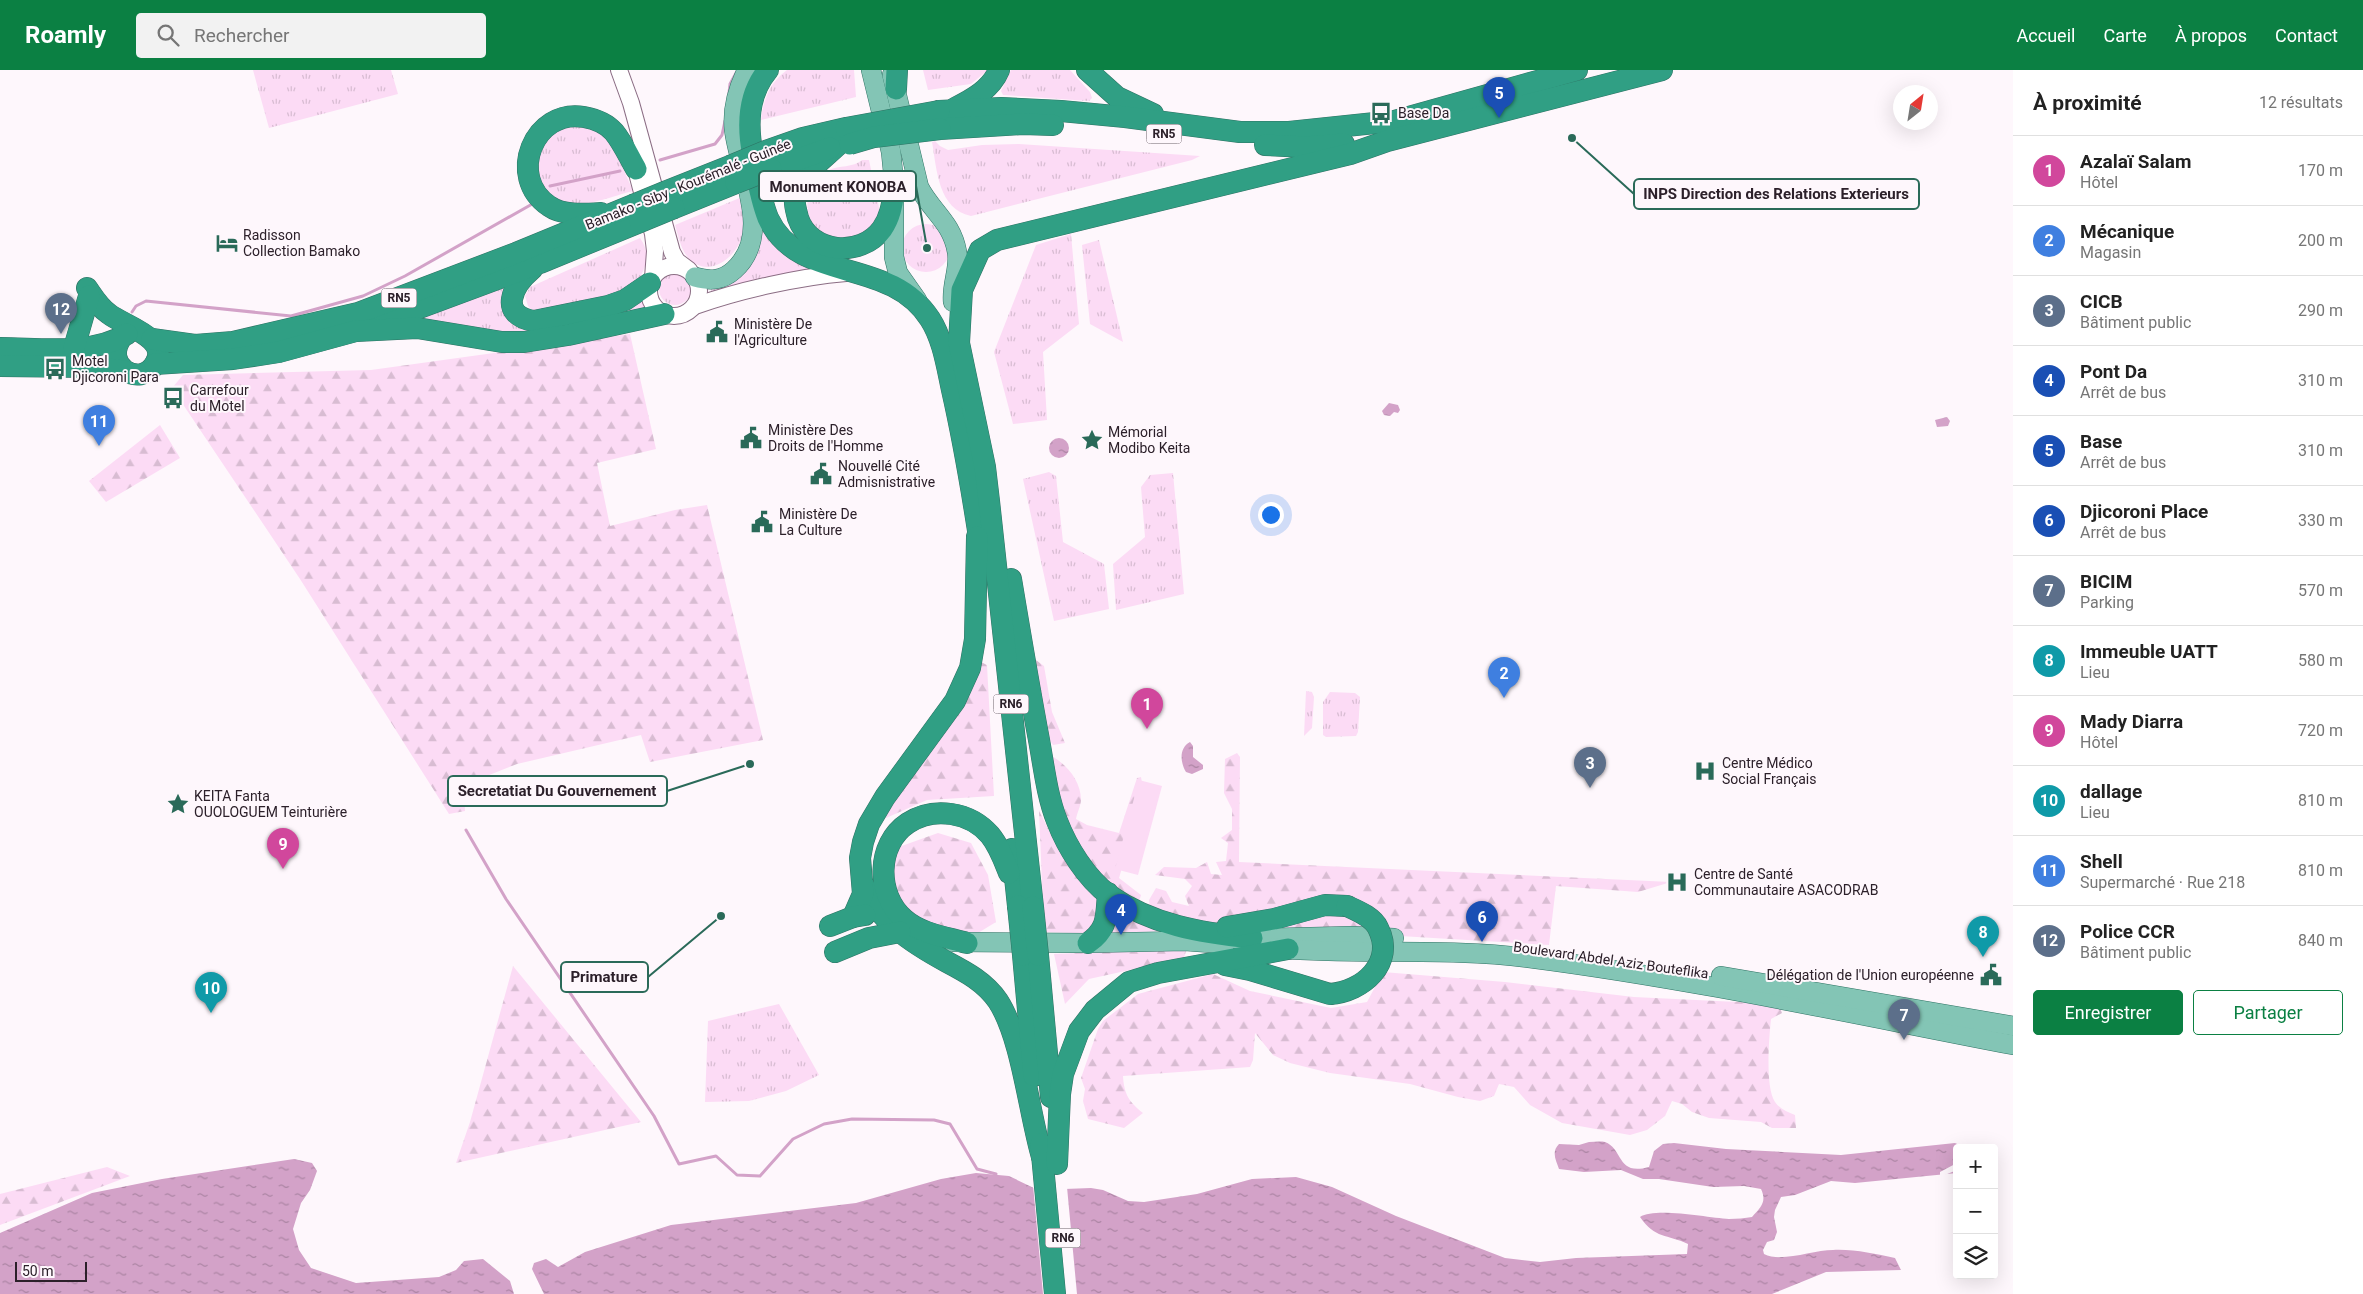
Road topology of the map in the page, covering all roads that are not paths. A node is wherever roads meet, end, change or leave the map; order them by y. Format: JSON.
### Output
{"nodes":[{"id":1,"x":619,"y":70,"type":"edge"},
{"id":2,"x":747,"y":70,"type":"edge"},
{"id":3,"x":768,"y":70,"type":"edge"},
{"id":4,"x":872,"y":70,"type":"edge"},
{"id":5,"x":999,"y":70,"type":"edge"},
{"id":6,"x":1087,"y":70,"type":"edge"},
{"id":7,"x":1577,"y":70,"type":"edge"},
{"id":8,"x":1662,"y":70,"type":"edge"},
{"id":9,"x":895,"y":76,"type":"edge"},
{"id":10,"x":945,"y":116,"type":"junction"},
{"id":11,"x":1178,"y":125,"type":"junction"},
{"id":12,"x":844,"y":139,"type":"junction"},
{"id":13,"x":1387,"y":141,"type":"junction"},
{"id":14,"x":636,"y":169,"type":"junction"},
{"id":15,"x":894,"y":192,"type":"junction"},
{"id":16,"x":630,"y":213,"type":"junction"},
{"id":17,"x":540,"y":263,"type":"junction"},
{"id":18,"x":692,"y":273,"type":"junction"},
{"id":19,"x":860,"y":273,"type":"junction"},
{"id":20,"x":652,"y":280,"type":"junction"},
{"id":21,"x":695,"y":306,"type":"junction"},
{"id":22,"x":664,"y":314,"type":"junction"},
{"id":23,"x":929,"y":318,"type":"junction"},
{"id":24,"x":356,"y":331,"type":"junction"},
{"id":25,"x":137,"y":336,"type":"junction"},
{"id":26,"x":959,"y":342,"type":"junction"},
{"id":27,"x":0,"y":348,"type":"edge"},
{"id":28,"x":74,"y":348,"type":"junction"},
{"id":29,"x":155,"y":364,"type":"junction"},
{"id":30,"x":0,"y":366,"type":"edge"},
{"id":31,"x":124,"y":371,"type":"junction"},
{"id":32,"x":989,"y":500,"type":"junction"},
{"id":33,"x":976,"y":519,"type":"junction"},
{"id":34,"x":1068,"y":843,"type":"junction"},
{"id":35,"x":863,"y":884,"type":"junction"},
{"id":36,"x":1108,"y":894,"type":"junction"},
{"id":37,"x":1023,"y":905,"type":"junction"},
{"id":38,"x":881,"y":915,"type":"junction"},
{"id":39,"x":853,"y":917,"type":"junction"},
{"id":40,"x":830,"y":926,"type":"dead end"},
{"id":41,"x":900,"y":932,"type":"junction"},
{"id":42,"x":1252,"y":938,"type":"junction"},
{"id":43,"x":1205,"y":942,"type":"junction"},
{"id":44,"x":967,"y":943,"type":"junction"},
{"id":45,"x":1088,"y":943,"type":"junction"},
{"id":46,"x":1288,"y":949,"type":"junction"},
{"id":47,"x":835,"y":952,"type":"dead end"},
{"id":48,"x":1205,"y":964,"type":"junction"},
{"id":49,"x":2013,"y":1026,"type":"edge"},
{"id":50,"x":2013,"y":1044,"type":"edge"},
{"id":51,"x":1050,"y":1172,"type":"junction"},
{"id":52,"x":1055,"y":1294,"type":"edge"},
{"id":53,"x":1068,"y":1294,"type":"edge"}],
"edges":[{"from":1,"to":14,"type":"street"},
{"from":1,"to":18,"type":"street"},
{"from":2,"to":18,"type":"main road"},
{"from":3,"to":19,"type":"highway"},
{"from":4,"to":15,"type":"main road"},
{"from":5,"to":10,"type":"highway"},
{"from":6,"to":11,"type":"highway"},
{"from":7,"to":11,"type":"highway","name":"Bamako - Siby - Kourémalé - Guinée","number":"RN5"},
{"from":8,"to":13,"type":"highway","number":"RN5"},
{"from":9,"to":26,"type":"main road"},
{"from":10,"to":11,"type":"highway","name":"Bamako - Siby - Kourémalé - Guinée","number":"RN5"},
{"from":10,"to":12,"type":"highway","name":"Bamako - Siby - Kourémalé - Guinée","number":"RN5","bridge":true},
{"from":10,"to":13,"type":"highway","name":"Bamako - Siby - Kourémalé - Guinée","number":"RN5"},
{"from":12,"to":15,"type":"highway"},
{"from":12,"to":16,"type":"highway","name":"Bamako - Siby - Kourémalé - Guinée","number":"RN5","bridge":true},
{"from":13,"to":26,"type":"highway"},
{"from":14,"to":16,"type":"highway"},
{"from":14,"to":20,"type":"street"},
{"from":15,"to":23,"type":"main road"},
{"from":16,"to":17,"type":"highway","name":"Bamako - Siby - Kourémalé - Guinée","number":"RN5"},
{"from":16,"to":25,"type":"highway","name":"Bamako - Siby - Kourémalé - Guinée","number":"RN5"},
{"from":17,"to":20,"type":"highway"},
{"from":17,"to":24,"type":"highway","name":"Bamako - Siby - Kourémalé - Guinée","number":"RN5"},
{"from":18,"to":20,"type":"street"},
{"from":18,"to":21,"type":"street"},
{"from":19,"to":21,"type":"street"},
{"from":19,"to":23,"type":"highway"},
{"from":20,"to":22,"type":"street"},
{"from":21,"to":22,"type":"street"},
{"from":22,"to":24,"type":"highway"},
{"from":23,"to":33,"type":"highway","number":"RN6"},
{"from":24,"to":29,"type":"highway","number":"RN5"},
{"from":25,"to":28,"type":"highway","number":"RN5"},
{"from":25,"to":28,"type":"highway"},
{"from":25,"to":29,"type":"highway"},
{"from":25,"to":31,"type":"highway"},
{"from":26,"to":32,"type":"highway","number":"RN6"},
{"from":27,"to":28,"type":"highway","number":"RN5"},
{"from":29,"to":31,"type":"highway","number":"RN5"},
{"from":30,"to":31,"type":"highway","number":"RN5"},
{"from":32,"to":34,"type":"highway"},
{"from":32,"to":37,"type":"highway","number":"RN6"},
{"from":33,"to":35,"type":"highway"},
{"from":33,"to":37,"type":"highway","number":"RN6"},
{"from":34,"to":36,"type":"highway"},
{"from":34,"to":48,"type":"highway","bridge":true},
{"from":35,"to":38,"type":"highway"},
{"from":35,"to":39,"type":"highway"},
{"from":36,"to":42,"type":"highway"},
{"from":36,"to":45,"type":"highway"},
{"from":37,"to":44,"type":"highway"},
{"from":37,"to":51,"type":"highway","number":"RN6","bridge":true},
{"from":38,"to":39,"type":"highway"},
{"from":38,"to":41,"type":"highway"},
{"from":39,"to":40,"type":"highway"},
{"from":41,"to":44,"type":"main road"},
{"from":41,"to":47,"type":"highway"},
{"from":41,"to":51,"type":"highway"},
{"from":42,"to":43,"type":"main road","name":"Boulevard Abdel Aziz Bouteflika"},
{"from":42,"to":49,"type":"main road","name":"Boulevard Abdel Aziz Bouteflika"},
{"from":43,"to":45,"type":"main road"},
{"from":43,"to":46,"type":"main road","name":"Boulevard Abdel Aziz Bouteflika"},
{"from":44,"to":45,"type":"main road"},
{"from":46,"to":48,"type":"highway"},
{"from":46,"to":50,"type":"main road","name":"Boulevard Abdel Aziz Bouteflika"},
{"from":48,"to":51,"type":"highway"},
{"from":51,"to":52,"type":"highway","number":"RN6"},
{"from":51,"to":53,"type":"highway","number":"RN6"}]}
